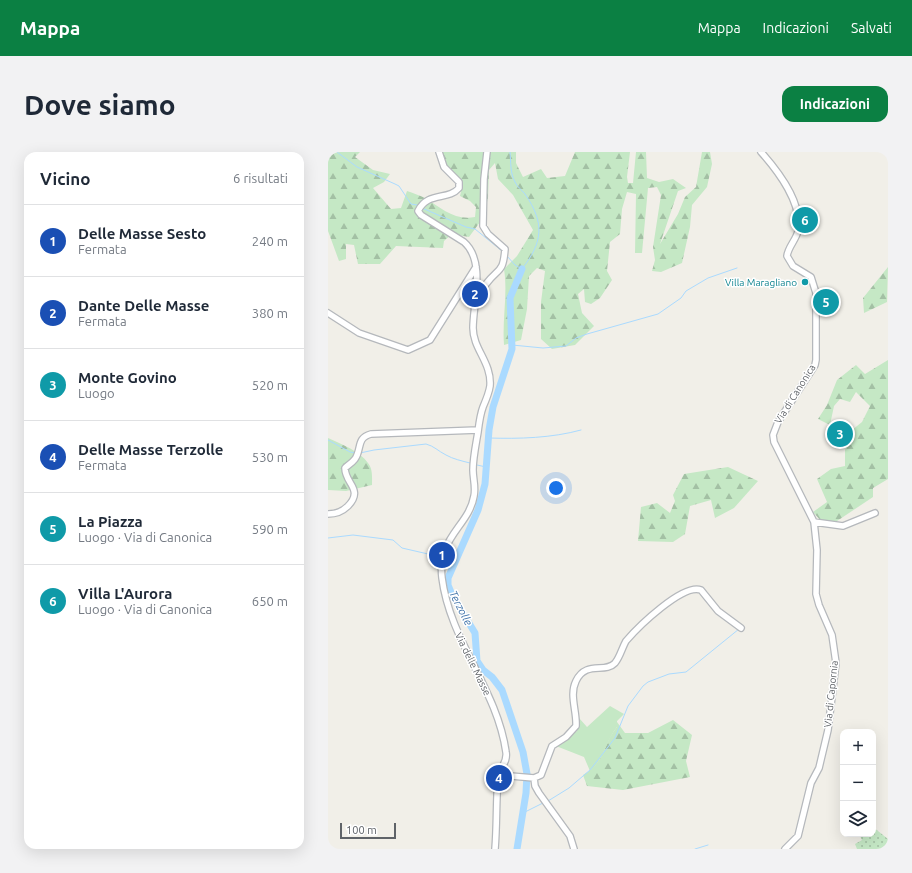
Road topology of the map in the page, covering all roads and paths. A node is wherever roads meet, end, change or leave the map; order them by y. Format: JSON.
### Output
{"nodes":[{"id":1,"x":439,"y":152,"type":"edge"},
{"id":2,"x":487,"y":152,"type":"edge"},
{"id":3,"x":761,"y":152,"type":"edge"},
{"id":4,"x":476,"y":267,"type":"junction"},
{"id":5,"x":477,"y":296,"type":"junction"},
{"id":6,"x":328,"y":313,"type":"edge"},
{"id":7,"x":478,"y":430,"type":"junction"},
{"id":8,"x":875,"y":513,"type":"dead end"},
{"id":9,"x":328,"y":514,"type":"edge"},
{"id":10,"x":814,"y":522,"type":"junction"},
{"id":11,"x":816,"y":533,"type":"joint"},
{"id":12,"x":741,"y":628,"type":"dead end"},
{"id":13,"x":498,"y":775,"type":"junction"},
{"id":14,"x":534,"y":778,"type":"junction"},
{"id":15,"x":494,"y":849,"type":"edge"},
{"id":16,"x":574,"y":849,"type":"edge"},
{"id":17,"x":785,"y":849,"type":"edge"}],
"edges":[{"from":1,"to":4,"type":"street","name":"Via delle Masse"},
{"from":2,"to":5,"type":"street"},
{"from":3,"to":10,"type":"street","name":"Via di Canonica"},
{"from":4,"to":5,"type":"street","name":"Via delle Masse"},
{"from":4,"to":6,"type":"street"},
{"from":5,"to":7,"type":"street","name":"Via delle Masse"},
{"from":7,"to":9,"type":"street"},
{"from":7,"to":13,"type":"street","name":"Via delle Masse"},
{"from":8,"to":10,"type":"street"},
{"from":10,"to":11,"type":"street","name":"Via di Canonica"},
{"from":11,"to":17,"type":"street","name":"Via di Capornia"},
{"from":12,"to":14,"type":"street"},
{"from":13,"to":14,"type":"street"},
{"from":13,"to":15,"type":"street","name":"Via delle Masse"},
{"from":14,"to":16,"type":"street"}]}
